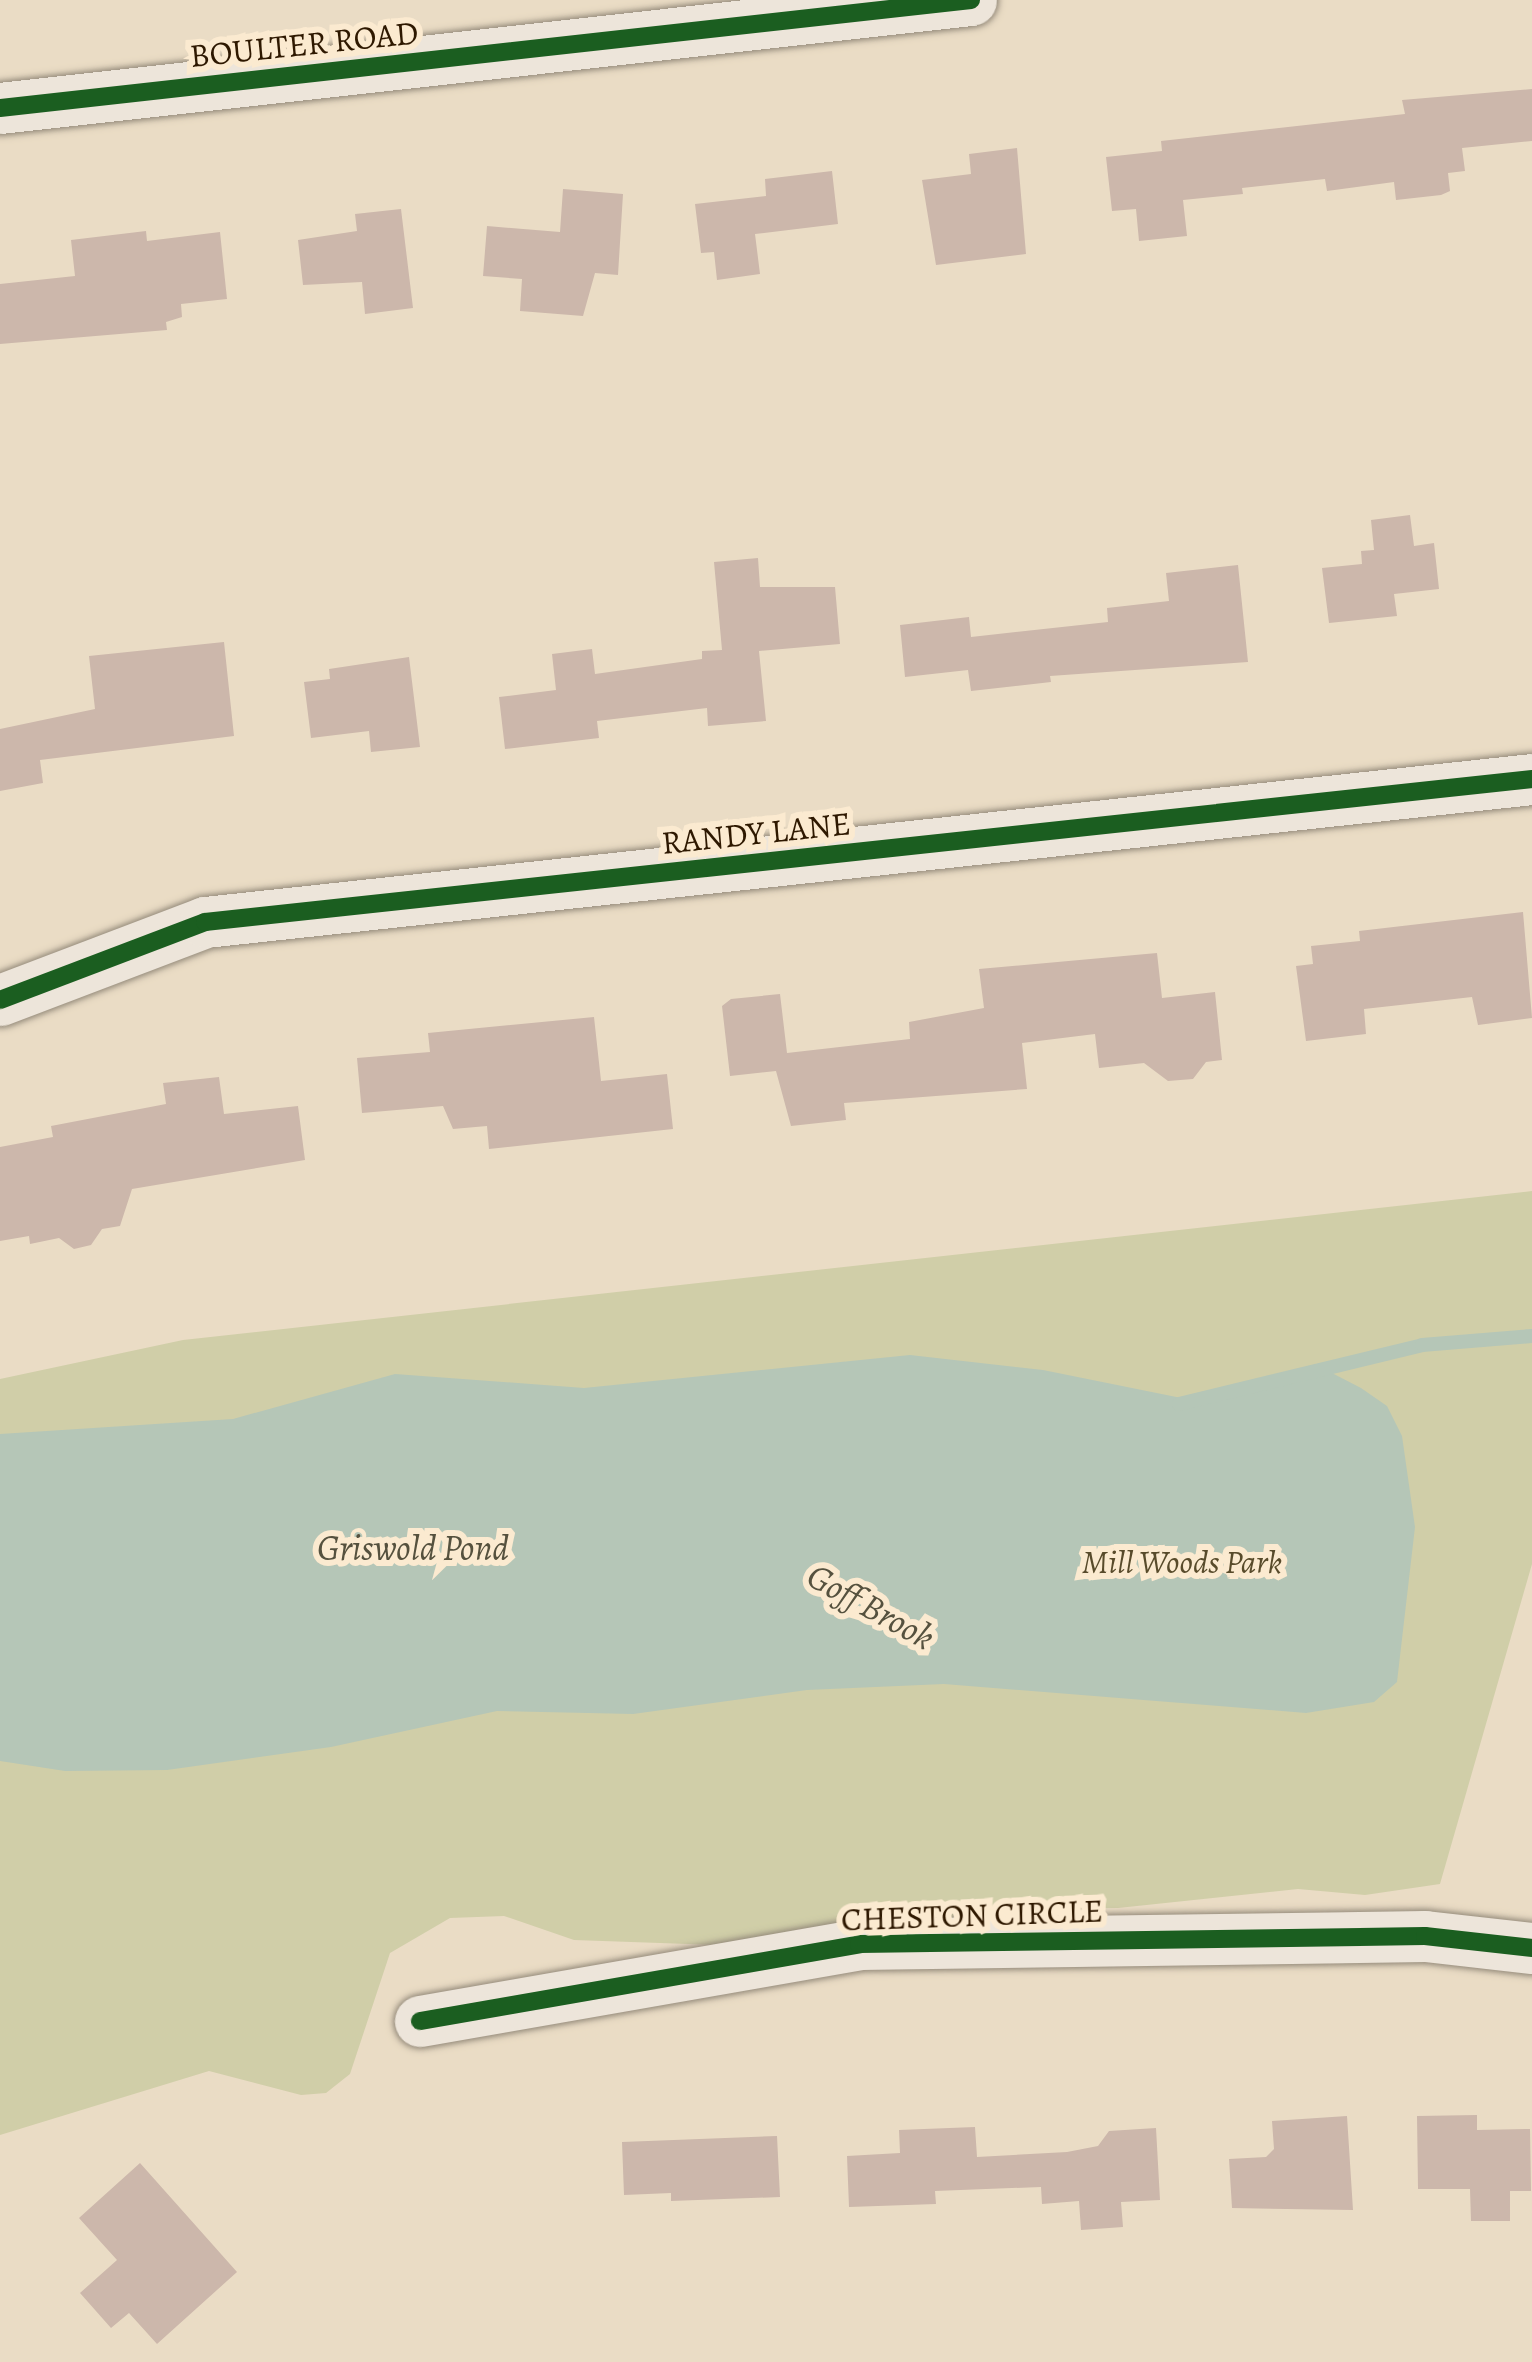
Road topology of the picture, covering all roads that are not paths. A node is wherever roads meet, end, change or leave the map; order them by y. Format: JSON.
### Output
{"nodes":[{"id":1,"x":971,"y":0,"type":"edge"},
{"id":2,"x":0,"y":108,"type":"edge"},
{"id":3,"x":1532,"y":778,"type":"edge"},
{"id":4,"x":0,"y":1000,"type":"edge"},
{"id":5,"x":1532,"y":1948,"type":"edge"},
{"id":6,"x":420,"y":2021,"type":"dead end"}],
"edges":[{"from":1,"to":2,"type":"street","name":"BOULTER ROAD"},
{"from":3,"to":4,"type":"street","name":"RANDY LANE"},
{"from":5,"to":6,"type":"street","name":"CHESTON CIRCLE"}]}
